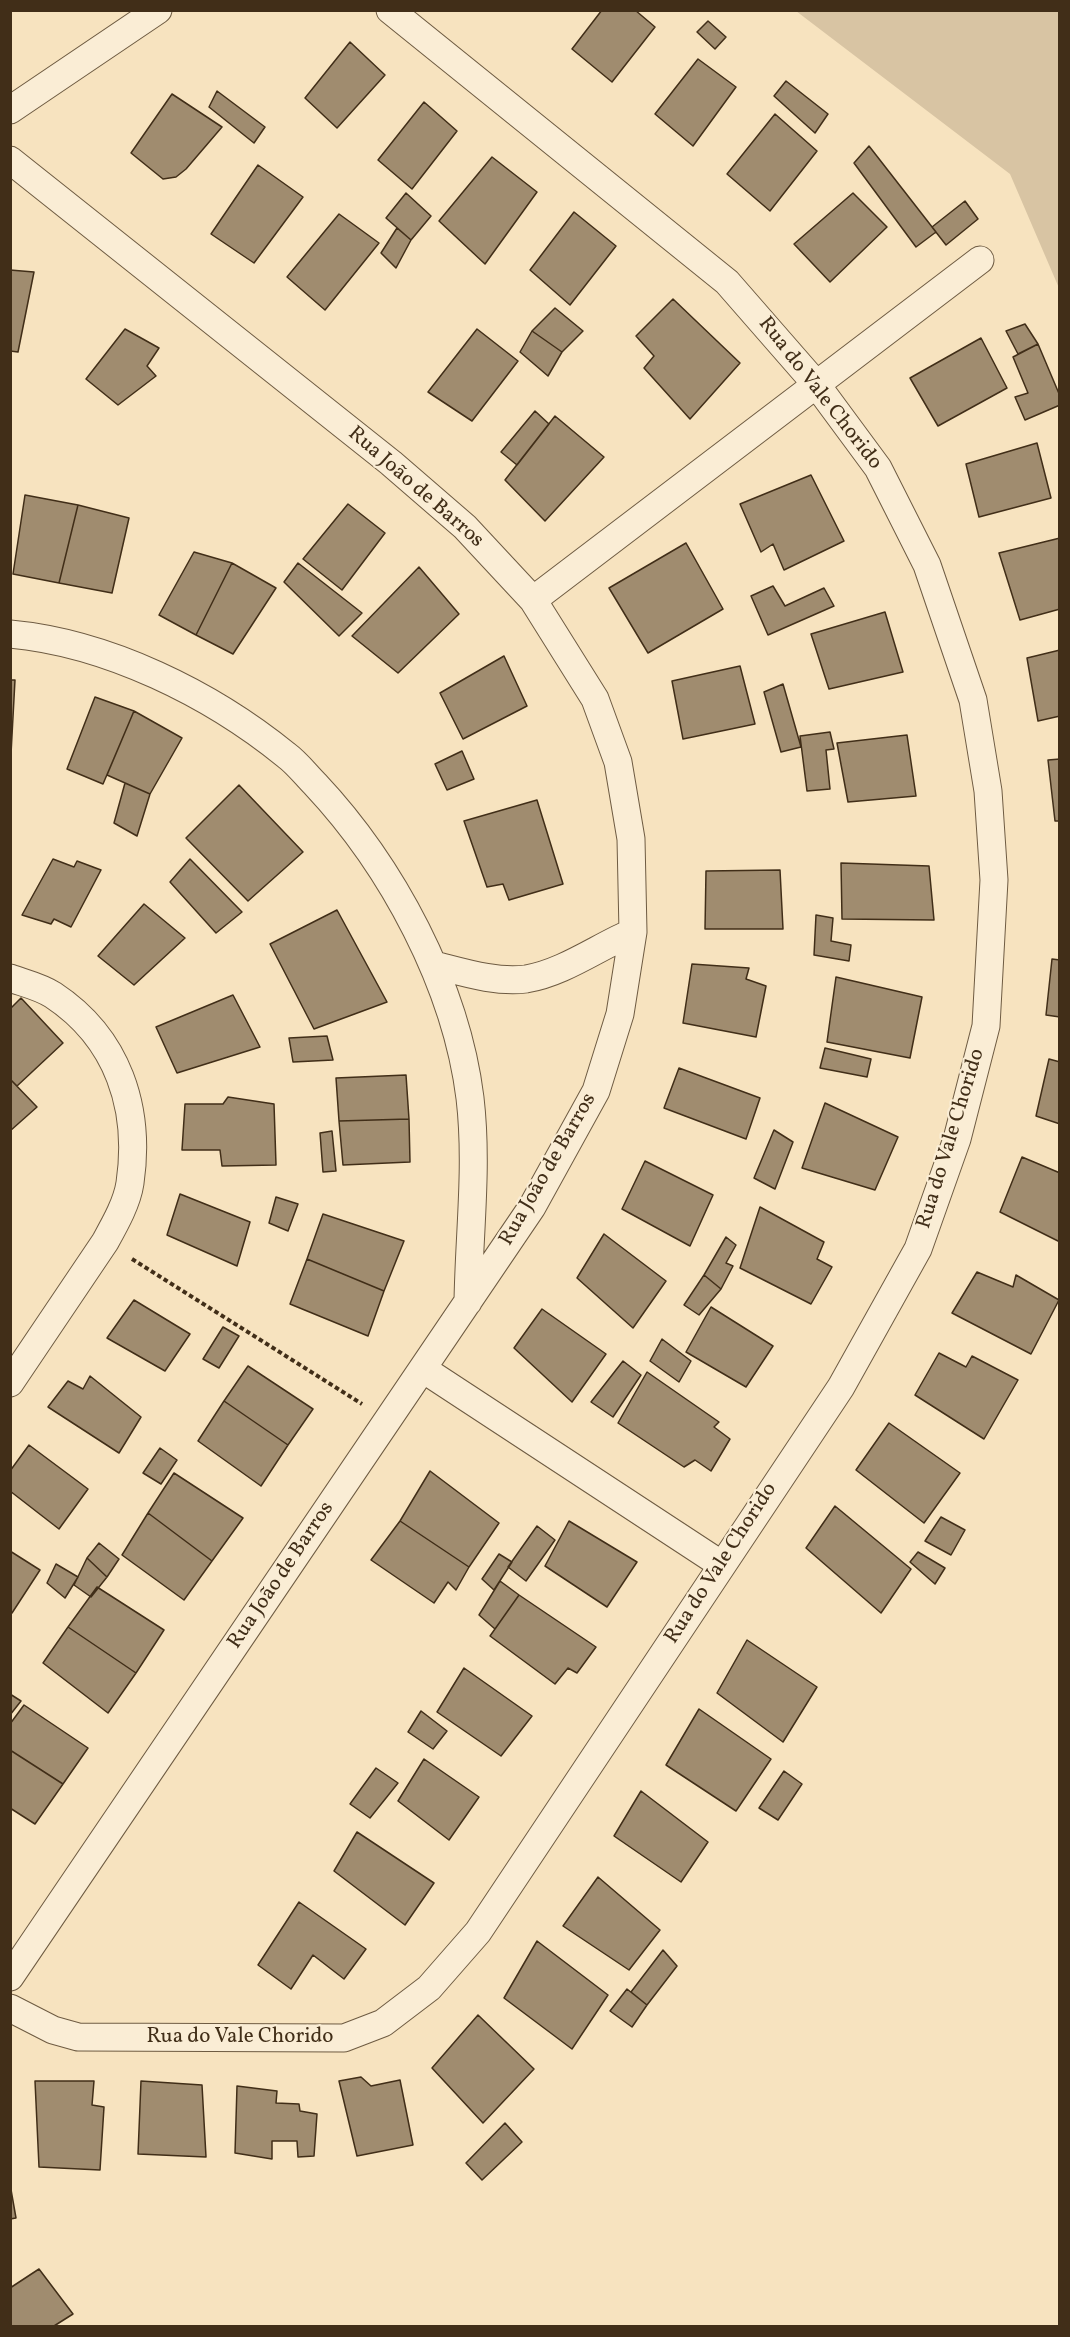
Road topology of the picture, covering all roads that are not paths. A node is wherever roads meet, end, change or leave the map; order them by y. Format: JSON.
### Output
{"nodes":[{"id":1,"x":158,"y":10,"type":"edge"},
{"id":2,"x":390,"y":10,"type":"edge"},
{"id":3,"x":10,"y":110,"type":"edge"},
{"id":4,"x":10,"y":160,"type":"edge"},
{"id":5,"x":980,"y":260,"type":"dead end"},
{"id":6,"x":816,"y":384,"type":"junction"},
{"id":7,"x":533,"y":600,"type":"junction"},
{"id":8,"x":10,"y":634,"type":"edge"},
{"id":9,"x":633,"y":933,"type":"junction"},
{"id":10,"x":434,"y":965,"type":"junction"},
{"id":11,"x":10,"y":978,"type":"edge"},
{"id":12,"x":468,"y":1302,"type":"junction"},
{"id":13,"x":423,"y":1369,"type":"junction"},
{"id":14,"x":10,"y":1383,"type":"edge"},
{"id":15,"x":722,"y":1565,"type":"junction"},
{"id":16,"x":10,"y":1977,"type":"edge"},
{"id":17,"x":10,"y":2008,"type":"edge"}],
"edges":[{"from":1,"to":3,"type":"street"},
{"from":2,"to":6,"type":"street","name":"Rua do Vale Chorido"},
{"from":4,"to":7,"type":"street","name":"Rua João de Barros"},
{"from":5,"to":6,"type":"street"},
{"from":6,"to":7,"type":"street"},
{"from":6,"to":15,"type":"street","name":"Rua do Vale Chorido"},
{"from":7,"to":9,"type":"street","name":"Rua João de Barros"},
{"from":8,"to":10,"type":"street"},
{"from":9,"to":10,"type":"street"},
{"from":9,"to":12,"type":"street","name":"Rua João de Barros"},
{"from":10,"to":12,"type":"street"},
{"from":11,"to":14,"type":"street"},
{"from":12,"to":13,"type":"street","name":"Rua João de Barros"},
{"from":13,"to":15,"type":"street"},
{"from":13,"to":16,"type":"street","name":"Rua João de Barros"},
{"from":15,"to":17,"type":"street","name":"Rua do Vale Chorido"}]}
